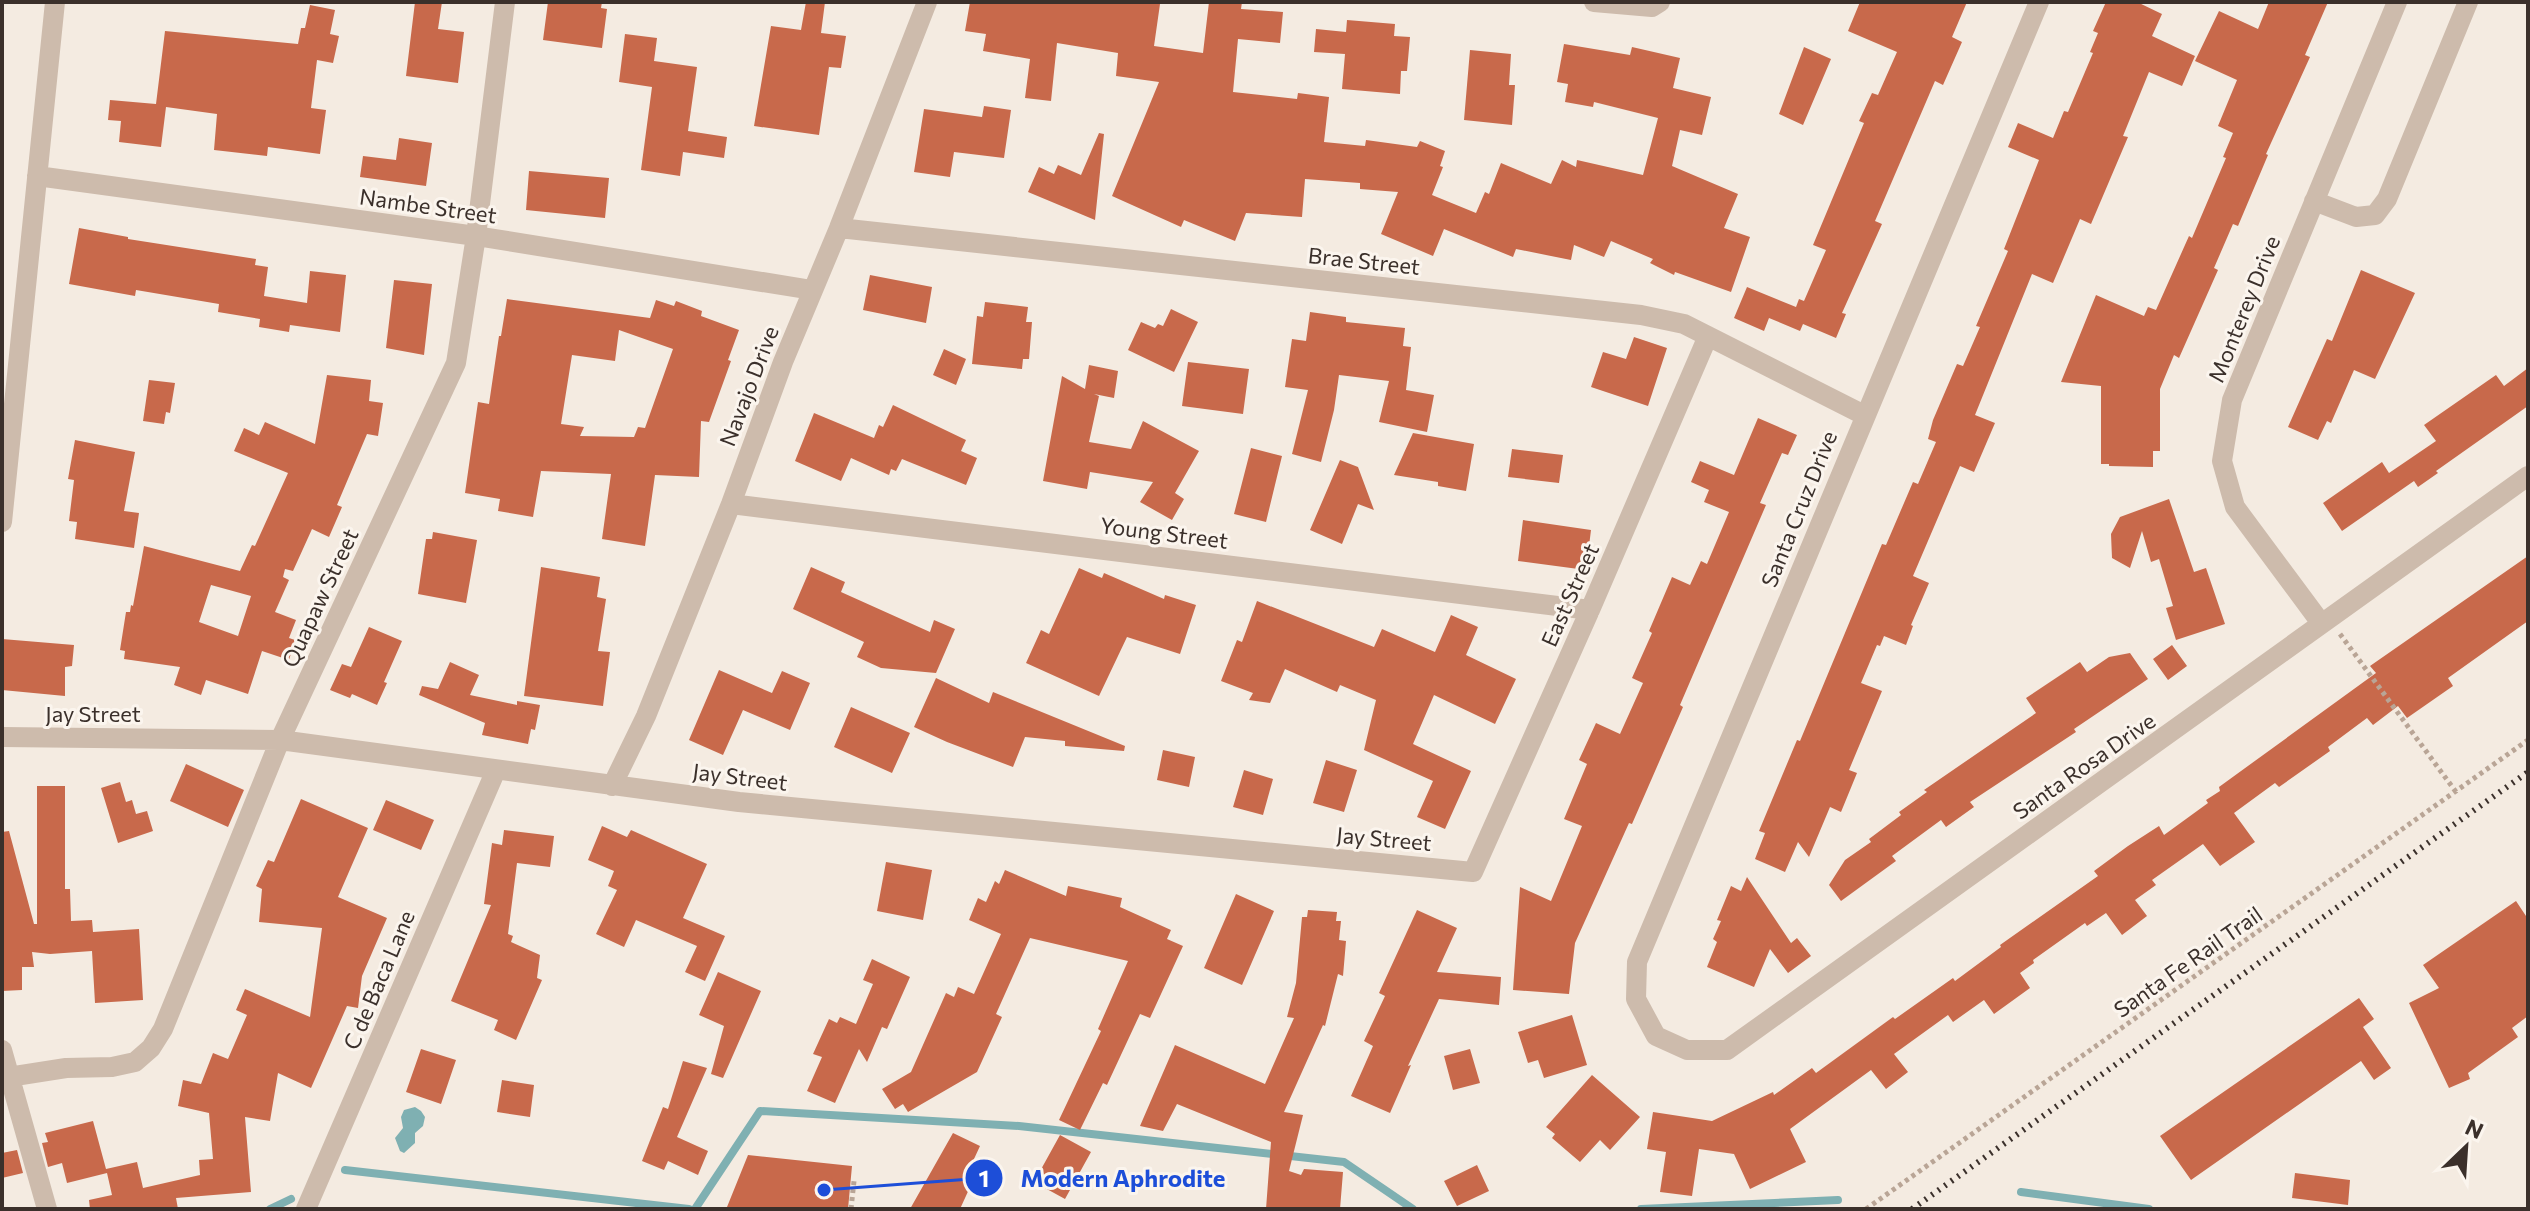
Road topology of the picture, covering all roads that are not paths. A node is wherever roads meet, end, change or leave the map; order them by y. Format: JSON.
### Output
{"nodes":[{"id":1,"x":55,"y":2,"type":"edge"},
{"id":2,"x":505,"y":2,"type":"edge"},
{"id":3,"x":927,"y":2,"type":"edge"},
{"id":4,"x":1660,"y":2,"type":"edge"},
{"id":5,"x":2039,"y":2,"type":"edge"},
{"id":6,"x":2397,"y":2,"type":"edge"},
{"id":7,"x":2468,"y":2,"type":"edge"},
{"id":8,"x":1604,"y":3,"type":"edge"},
{"id":9,"x":37,"y":176,"type":"junction"},
{"id":10,"x":2314,"y":201,"type":"junction"},
{"id":11,"x":839,"y":228,"type":"junction"},
{"id":12,"x":476,"y":236,"type":"junction"},
{"id":13,"x":812,"y":290,"type":"junction"},
{"id":14,"x":1708,"y":336,"type":"junction"},
{"id":15,"x":1864,"y":415,"type":"junction"},
{"id":16,"x":2528,"y":476,"type":"edge"},
{"id":17,"x":731,"y":504,"type":"junction"},
{"id":18,"x":2,"y":522,"type":"edge"},
{"id":19,"x":1590,"y":610,"type":"junction"},
{"id":20,"x":2321,"y":623,"type":"junction"},
{"id":21,"x":2,"y":737,"type":"edge"},
{"id":22,"x":280,"y":740,"type":"junction"},
{"id":23,"x":496,"y":770,"type":"junction"},
{"id":24,"x":612,"y":786,"type":"junction"},
{"id":25,"x":1473,"y":872,"type":"joint"},
{"id":26,"x":1656,"y":1036,"type":"joint"},
{"id":27,"x":2,"y":1050,"type":"edge"},
{"id":28,"x":6,"y":1077,"type":"edge"},
{"id":29,"x":47,"y":1209,"type":"edge"},
{"id":30,"x":306,"y":1209,"type":"edge"}],
"edges":[{"from":1,"to":9,"type":"street"},
{"from":2,"to":12,"type":"street","name":"Quapaw Street"},
{"from":3,"to":11,"type":"street","name":"Navajo Drive"},
{"from":4,"to":8,"type":"street"},
{"from":5,"to":15,"type":"street","name":"Santa Cruz Drive"},
{"from":6,"to":10,"type":"street","name":"Monterey Drive"},
{"from":7,"to":10,"type":"street"},
{"from":9,"to":12,"type":"street","name":"Nambe Street"},
{"from":9,"to":18,"type":"street"},
{"from":10,"to":20,"type":"street","name":"Monterey Drive"},
{"from":11,"to":13,"type":"street","name":"Navajo Drive"},
{"from":11,"to":14,"type":"street","name":"Brae Street"},
{"from":12,"to":13,"type":"street","name":"Nambe Street"},
{"from":12,"to":22,"type":"street","name":"Quapaw Street"},
{"from":13,"to":17,"type":"street","name":"Navajo Drive"},
{"from":14,"to":15,"type":"street","name":"Brae Street"},
{"from":14,"to":19,"type":"street","name":"East Street"},
{"from":15,"to":26,"type":"street","name":"Santa Cruz Drive"},
{"from":16,"to":20,"type":"street","name":"Santa Rosa Drive"},
{"from":17,"to":19,"type":"street","name":"Young Street"},
{"from":17,"to":24,"type":"street","name":"Navajo Drive"},
{"from":19,"to":25,"type":"street","name":"East Street"},
{"from":20,"to":26,"type":"street","name":"Santa Rosa Drive"},
{"from":21,"to":22,"type":"street","name":"Jay Street"},
{"from":22,"to":23,"type":"street","name":"Jay Street"},
{"from":22,"to":28,"type":"street","name":"Quapaw Street"},
{"from":23,"to":24,"type":"street","name":"Jay Street"},
{"from":23,"to":30,"type":"street","name":"C de Baca Lane"},
{"from":24,"to":25,"type":"street","name":"Jay Street"},
{"from":27,"to":28,"type":"street"},
{"from":28,"to":29,"type":"street"}]}
